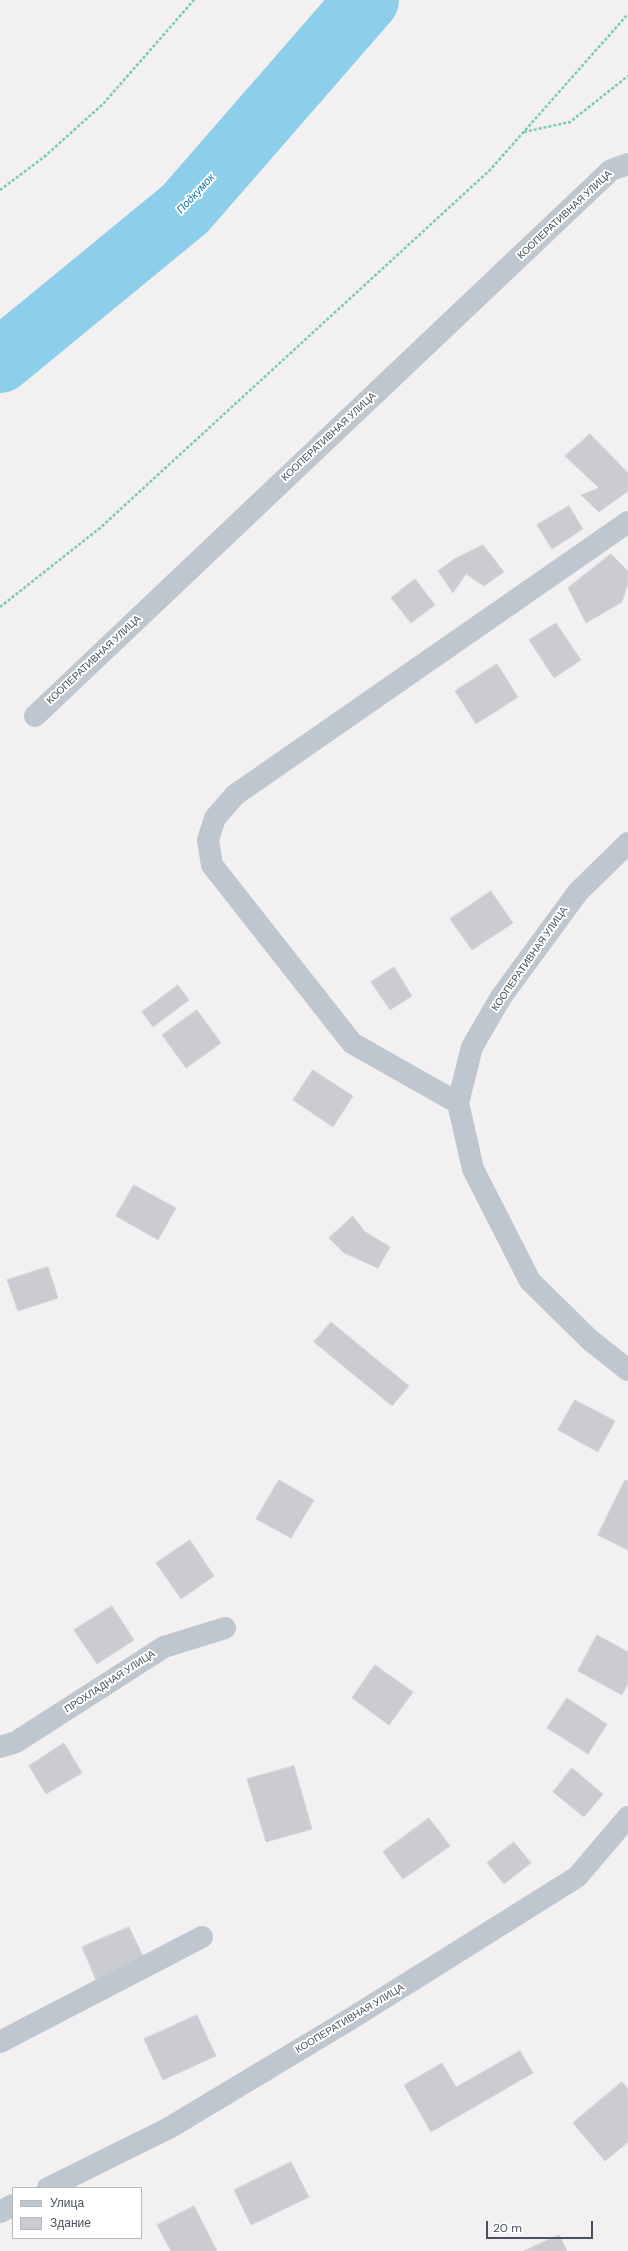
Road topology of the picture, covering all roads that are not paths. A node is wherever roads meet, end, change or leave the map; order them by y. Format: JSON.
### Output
{"nodes":[{"id":1,"x":628,"y":164,"type":"edge"},
{"id":2,"x":628,"y":522,"type":"edge"},
{"id":3,"x":34,"y":716,"type":"dead end"},
{"id":4,"x":628,"y":843,"type":"edge"},
{"id":5,"x":458,"y":1104,"type":"junction"},
{"id":6,"x":628,"y":1370,"type":"edge"},
{"id":7,"x":226,"y":1628,"type":"dead end"},
{"id":8,"x":0,"y":1747,"type":"edge"},
{"id":9,"x":628,"y":1817,"type":"edge"},
{"id":10,"x":202,"y":1937,"type":"dead end"},
{"id":11,"x":0,"y":2042,"type":"edge"},
{"id":12,"x":50,"y":2187,"type":"edge"},
{"id":13,"x":12,"y":2206,"type":"edge"},
{"id":14,"x":0,"y":2212,"type":"edge"}],
"edges":[{"from":1,"to":3,"type":"street","name":"КООПЕРАТИВНАЯ УЛИЦА"},
{"from":2,"to":5,"type":"street"},
{"from":4,"to":5,"type":"street","name":"КООПЕРАТИВНАЯ УЛИЦА"},
{"from":5,"to":6,"type":"street","name":"КООПЕРАТИВНАЯ УЛИЦА"},
{"from":7,"to":8,"type":"street","name":"ПРОХЛАДНАЯ УЛИЦА"},
{"from":9,"to":12,"type":"street","name":"КООПЕРАТИВНАЯ УЛИЦА"},
{"from":10,"to":11,"type":"street"},
{"from":13,"to":14,"type":"street"}]}
